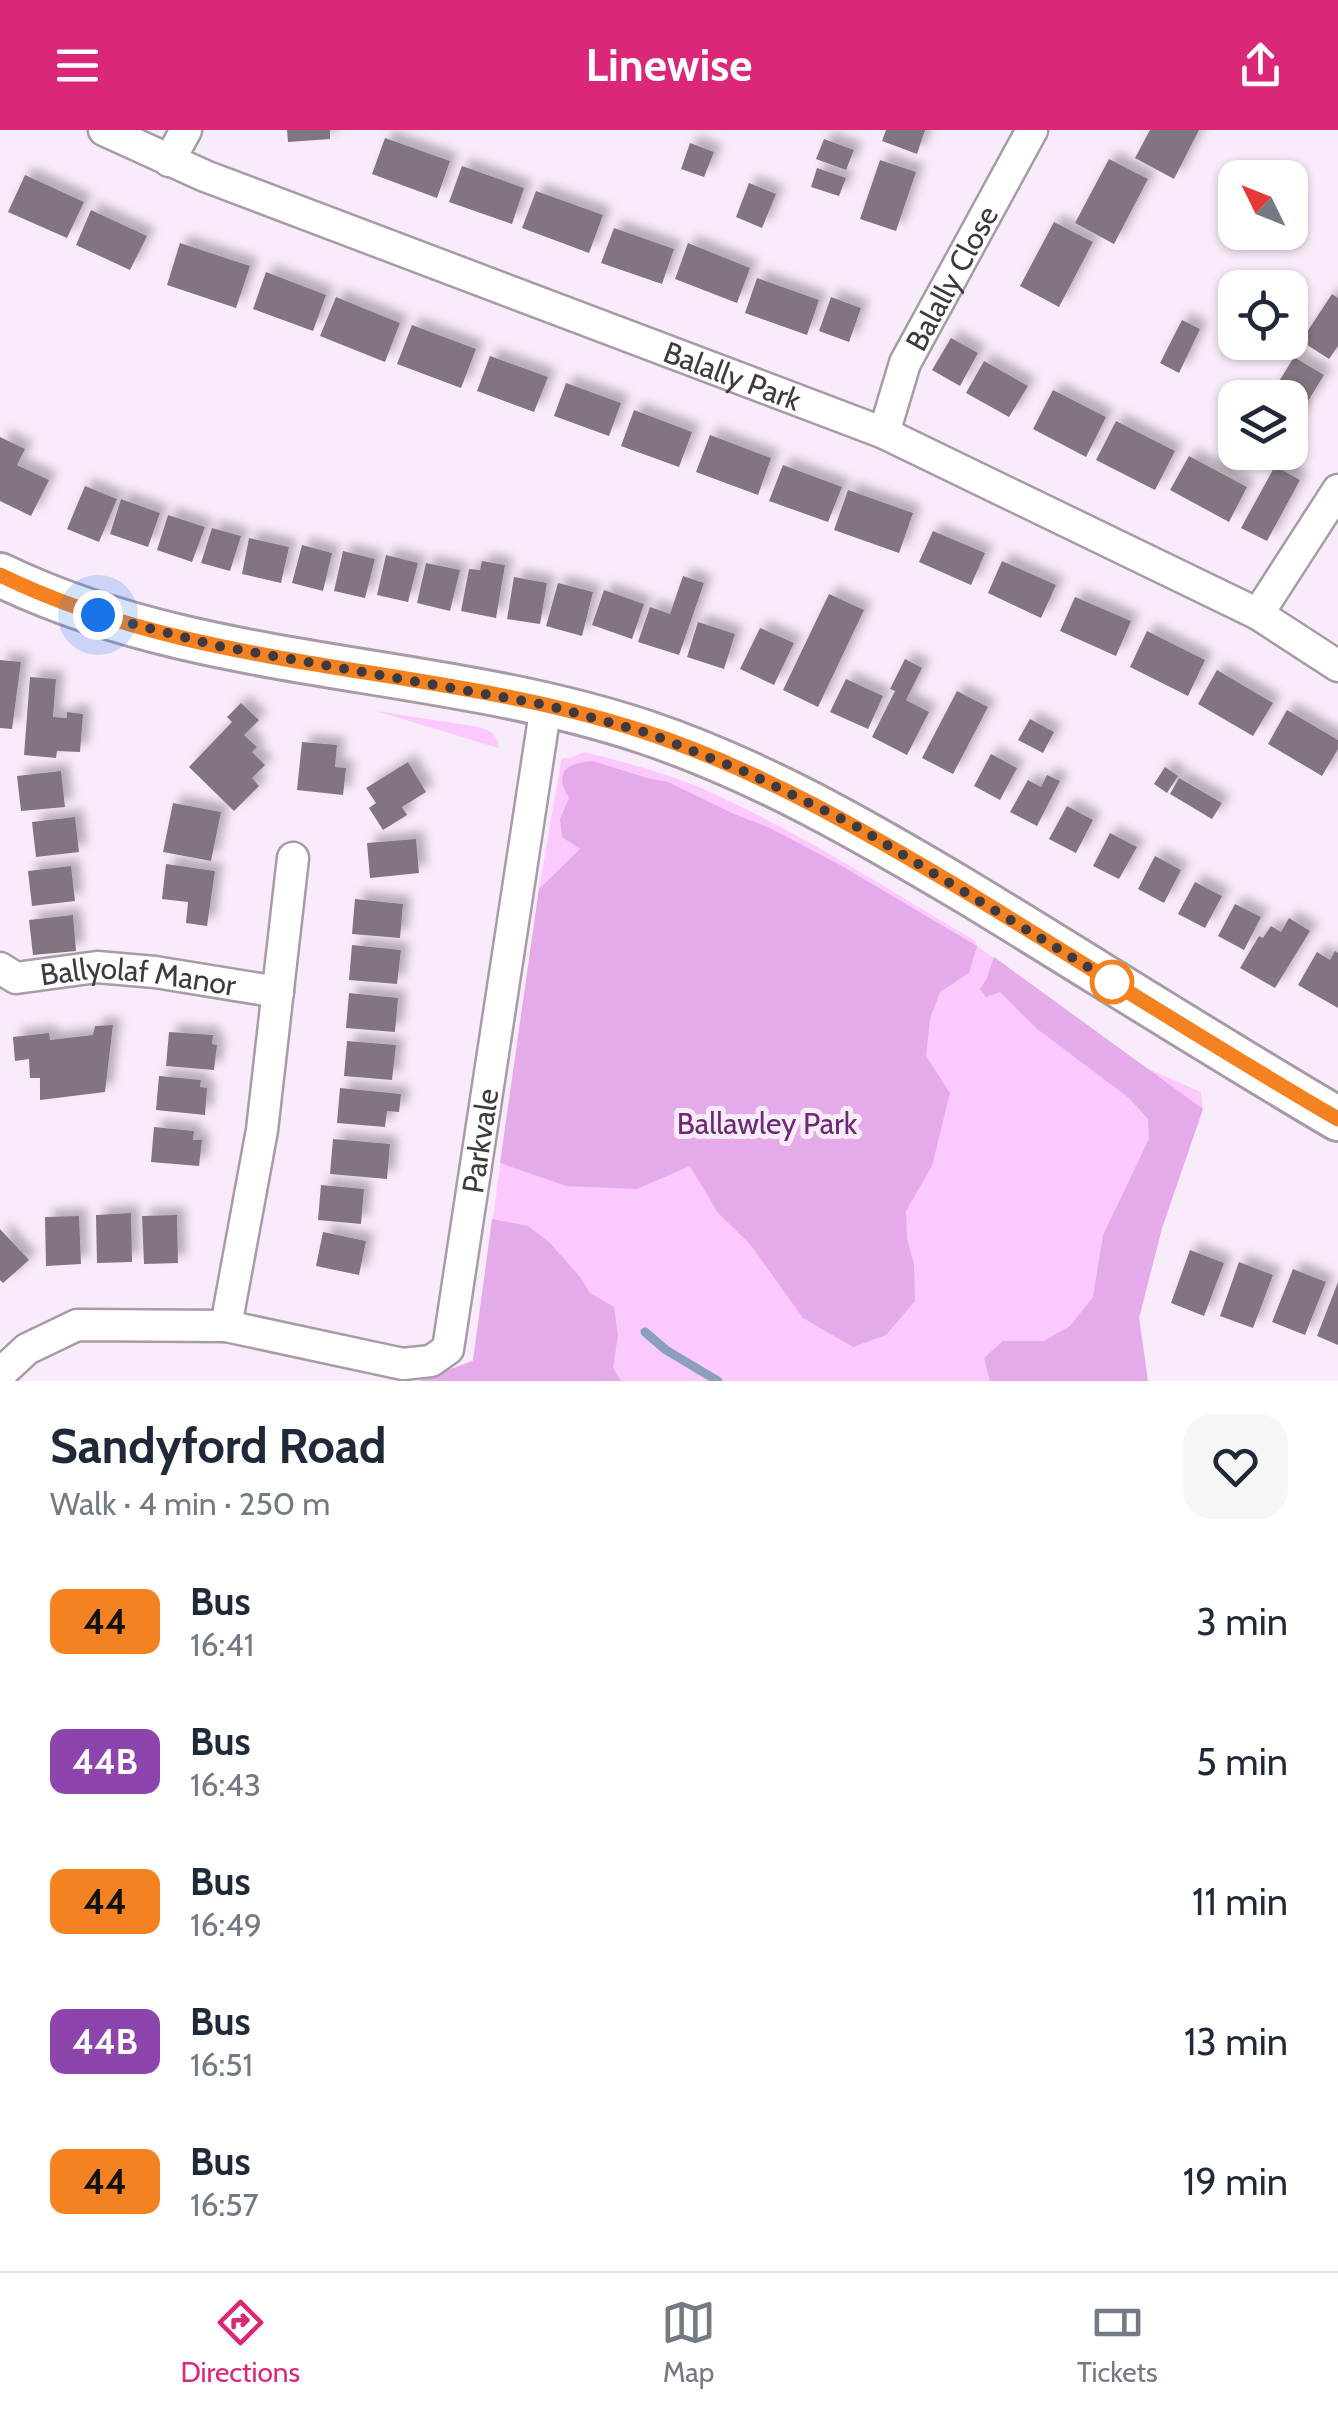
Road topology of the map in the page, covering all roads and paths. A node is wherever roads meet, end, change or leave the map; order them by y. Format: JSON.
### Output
{"nodes":[{"id":1,"x":104,"y":130,"type":"edge"},
{"id":2,"x":186,"y":130,"type":"edge"},
{"id":3,"x":1032,"y":130,"type":"edge"},
{"id":4,"x":170,"y":161,"type":"junction"},
{"id":5,"x":884,"y":433,"type":"junction"},
{"id":6,"x":1338,"y":490,"type":"edge"},
{"id":7,"x":0,"y":575,"type":"edge"},
{"id":8,"x":1258,"y":614,"type":"junction"},
{"id":9,"x":1338,"y":666,"type":"edge"},
{"id":10,"x":546,"y":705,"type":"junction"},
{"id":11,"x":293,"y":858,"type":"dead end"},
{"id":12,"x":0,"y":968,"type":"edge"},
{"id":13,"x":278,"y":992,"type":"junction"},
{"id":14,"x":1338,"y":1118,"type":"edge"},
{"id":15,"x":226,"y":1326,"type":"junction"},
{"id":16,"x":0,"y":1374,"type":"edge"}],
"edges":[{"from":1,"to":4,"type":"street","name":"Balally Park"},
{"from":2,"to":4,"type":"street"},
{"from":3,"to":5,"type":"street","name":"Balally Close"},
{"from":4,"to":5,"type":"street","name":"Balally Park"},
{"from":5,"to":8,"type":"street","name":"Balally Park"},
{"from":6,"to":8,"type":"street"},
{"from":7,"to":10,"type":"main road"},
{"from":8,"to":9,"type":"street","name":"Balally Park"},
{"from":10,"to":14,"type":"main road"},
{"from":10,"to":15,"type":"street","name":"Parkvale"},
{"from":11,"to":13,"type":"street"},
{"from":12,"to":13,"type":"street","name":"Ballyolaf Manor"},
{"from":13,"to":15,"type":"street"},
{"from":15,"to":16,"type":"street","name":"Parkvale"}]}
